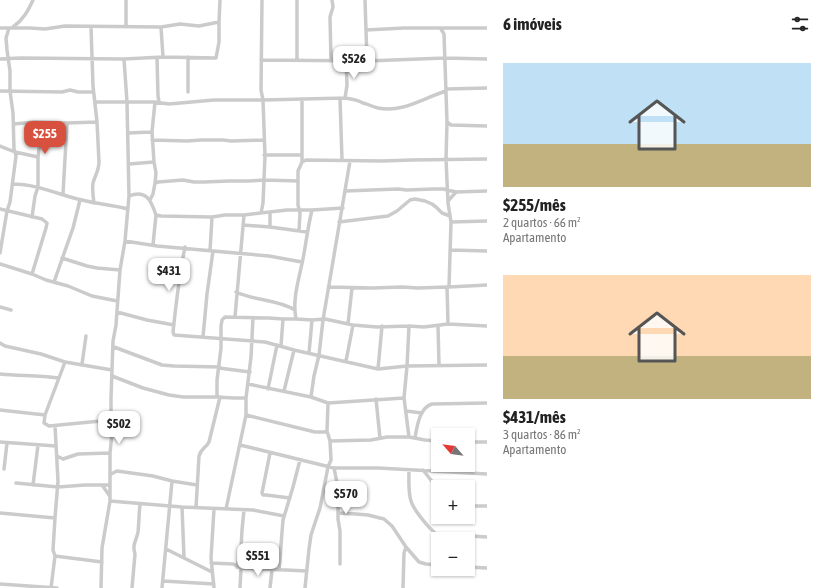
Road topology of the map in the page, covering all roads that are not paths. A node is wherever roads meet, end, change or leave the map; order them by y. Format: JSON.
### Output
{"nodes":[{"id":1,"x":33,"y":0,"type":"edge"},
{"id":2,"x":126,"y":0,"type":"edge"},
{"id":3,"x":220,"y":0,"type":"edge"},
{"id":4,"x":262,"y":0,"type":"edge"},
{"id":5,"x":297,"y":0,"type":"edge"},
{"id":6,"x":332,"y":0,"type":"edge"},
{"id":7,"x":365,"y":0,"type":"edge"},
{"id":8,"x":219,"y":22,"type":"junction"},
{"id":9,"x":126,"y":26,"type":"junction"},
{"id":10,"x":91,"y":27,"type":"junction"},
{"id":11,"x":161,"y":27,"type":"junction"},
{"id":12,"x":0,"y":28,"type":"edge"},
{"id":13,"x":11,"y":28,"type":"junction"},
{"id":14,"x":448,"y":28,"type":"junction"},
{"id":15,"x":487,"y":28,"type":"edge"},
{"id":16,"x":441,"y":29,"type":"junction"},
{"id":17,"x":366,"y":30,"type":"junction"},
{"id":18,"x":444,"y":34,"type":"junction"},
{"id":19,"x":163,"y":57,"type":"junction"},
{"id":20,"x":188,"y":57,"type":"junction"},
{"id":21,"x":8,"y":58,"type":"junction"},
{"id":22,"x":157,"y":58,"type":"junction"},
{"id":23,"x":445,"y":58,"type":"junction"},
{"id":24,"x":0,"y":59,"type":"edge"},
{"id":25,"x":93,"y":59,"type":"junction"},
{"id":26,"x":124,"y":59,"type":"junction"},
{"id":27,"x":487,"y":59,"type":"edge"},
{"id":28,"x":261,"y":60,"type":"junction"},
{"id":29,"x":297,"y":60,"type":"junction"},
{"id":30,"x":332,"y":61,"type":"junction"},
{"id":31,"x":346,"y":61,"type":"junction"},
{"id":32,"x":367,"y":61,"type":"junction"},
{"id":33,"x":487,"y":88,"type":"edge"},
{"id":34,"x":446,"y":90,"type":"junction"},
{"id":35,"x":0,"y":91,"type":"edge"},
{"id":36,"x":10,"y":91,"type":"junction"},
{"id":37,"x":93,"y":92,"type":"junction"},
{"id":38,"x":188,"y":92,"type":"dead end"},
{"id":39,"x":340,"y":98,"type":"junction"},
{"id":40,"x":345,"y":98,"type":"junction"},
{"id":41,"x":302,"y":99,"type":"junction"},
{"id":42,"x":263,"y":100,"type":"junction"},
{"id":43,"x":95,"y":102,"type":"junction"},
{"id":44,"x":127,"y":102,"type":"junction"},
{"id":45,"x":157,"y":102,"type":"junction"},
{"id":46,"x":97,"y":122,"type":"junction"},
{"id":47,"x":447,"y":122,"type":"junction"},
{"id":48,"x":67,"y":123,"type":"junction"},
{"id":49,"x":14,"y":124,"type":"junction"},
{"id":50,"x":451,"y":125,"type":"junction"},
{"id":51,"x":487,"y":126,"type":"edge"},
{"id":52,"x":446,"y":128,"type":"junction"},
{"id":53,"x":152,"y":132,"type":"junction"},
{"id":54,"x":128,"y":133,"type":"junction"},
{"id":55,"x":152,"y":140,"type":"junction"},
{"id":56,"x":264,"y":140,"type":"junction"},
{"id":57,"x":40,"y":141,"type":"dead end"},
{"id":58,"x":14,"y":144,"type":"junction"},
{"id":59,"x":0,"y":146,"type":"edge"},
{"id":60,"x":7,"y":148,"type":"junction"},
{"id":61,"x":15,"y":152,"type":"junction"},
{"id":62,"x":264,"y":154,"type":"junction"},
{"id":63,"x":38,"y":157,"type":"junction"},
{"id":64,"x":303,"y":158,"type":"junction"},
{"id":65,"x":487,"y":159,"type":"edge"},
{"id":66,"x":342,"y":160,"type":"junction"},
{"id":67,"x":446,"y":160,"type":"junction"},
{"id":68,"x":350,"y":161,"type":"junction"},
{"id":69,"x":154,"y":162,"type":"junction"},
{"id":70,"x":129,"y":164,"type":"junction"},
{"id":71,"x":264,"y":180,"type":"junction"},
{"id":72,"x":298,"y":181,"type":"junction"},
{"id":73,"x":155,"y":183,"type":"junction"},
{"id":74,"x":13,"y":184,"type":"junction"},
{"id":75,"x":38,"y":187,"type":"junction"},
{"id":76,"x":448,"y":190,"type":"junction"},
{"id":77,"x":345,"y":191,"type":"junction"},
{"id":78,"x":487,"y":191,"type":"edge"},
{"id":79,"x":456,"y":192,"type":"junction"},
{"id":80,"x":63,"y":194,"type":"junction"},
{"id":81,"x":153,"y":194,"type":"junction"},
{"id":82,"x":147,"y":196,"type":"junction"},
{"id":83,"x":129,"y":198,"type":"junction"},
{"id":84,"x":80,"y":200,"type":"junction"},
{"id":85,"x":150,"y":200,"type":"junction"},
{"id":86,"x":448,"y":201,"type":"junction"},
{"id":87,"x":94,"y":203,"type":"junction"},
{"id":88,"x":263,"y":203,"type":"junction"},
{"id":89,"x":118,"y":207,"type":"junction"},
{"id":90,"x":343,"y":208,"type":"junction"},
{"id":91,"x":0,"y":209,"type":"edge"},
{"id":92,"x":128,"y":209,"type":"junction"},
{"id":93,"x":299,"y":209,"type":"junction"},
{"id":94,"x":312,"y":210,"type":"junction"},
{"id":95,"x":7,"y":211,"type":"junction"},
{"id":96,"x":268,"y":212,"type":"junction"},
{"id":97,"x":261,"y":213,"type":"junction"},
{"id":98,"x":156,"y":214,"type":"junction"},
{"id":99,"x":244,"y":215,"type":"junction"},
{"id":100,"x":161,"y":216,"type":"junction"},
{"id":101,"x":450,"y":216,"type":"junction"},
{"id":102,"x":32,"y":217,"type":"junction"},
{"id":103,"x":212,"y":217,"type":"junction"},
{"id":104,"x":156,"y":221,"type":"junction"},
{"id":105,"x":487,"y":221,"type":"edge"},
{"id":106,"x":339,"y":222,"type":"junction"},
{"id":107,"x":451,"y":222,"type":"junction"},
{"id":108,"x":243,"y":225,"type":"junction"},
{"id":109,"x":270,"y":227,"type":"junction"},
{"id":110,"x":299,"y":231,"type":"junction"},
{"id":111,"x":307,"y":232,"type":"junction"},
{"id":112,"x":125,"y":241,"type":"junction"},
{"id":113,"x":153,"y":245,"type":"junction"},
{"id":114,"x":185,"y":247,"type":"junction"},
{"id":115,"x":450,"y":250,"type":"junction"},
{"id":116,"x":212,"y":251,"type":"junction"},
{"id":117,"x":487,"y":251,"type":"edge"},
{"id":118,"x":0,"y":254,"type":"edge"},
{"id":119,"x":241,"y":254,"type":"junction"},
{"id":120,"x":62,"y":258,"type":"junction"},
{"id":121,"x":302,"y":262,"type":"junction"},
{"id":122,"x":0,"y":264,"type":"edge"},
{"id":123,"x":120,"y":270,"type":"junction"},
{"id":124,"x":32,"y":274,"type":"junction"},
{"id":125,"x":54,"y":282,"type":"junction"},
{"id":126,"x":487,"y":285,"type":"edge"},
{"id":127,"x":329,"y":287,"type":"junction"},
{"id":128,"x":448,"y":287,"type":"junction"},
{"id":129,"x":352,"y":288,"type":"junction"},
{"id":130,"x":236,"y":292,"type":"junction"},
{"id":131,"x":117,"y":301,"type":"junction"},
{"id":132,"x":0,"y":307,"type":"edge"},
{"id":133,"x":11,"y":310,"type":"dead end"},
{"id":134,"x":295,"y":310,"type":"junction"},
{"id":135,"x":116,"y":312,"type":"junction"},
{"id":136,"x":235,"y":317,"type":"junction"},
{"id":137,"x":253,"y":318,"type":"junction"},
{"id":138,"x":283,"y":319,"type":"junction"},
{"id":139,"x":296,"y":319,"type":"junction"},
{"id":140,"x":312,"y":320,"type":"junction"},
{"id":141,"x":323,"y":320,"type":"junction"},
{"id":142,"x":348,"y":324,"type":"junction"},
{"id":143,"x":448,"y":324,"type":"junction"},
{"id":144,"x":174,"y":325,"type":"junction"},
{"id":145,"x":353,"y":325,"type":"junction"},
{"id":146,"x":382,"y":326,"type":"junction"},
{"id":147,"x":409,"y":326,"type":"junction"},
{"id":148,"x":438,"y":326,"type":"junction"},
{"id":149,"x":487,"y":326,"type":"edge"},
{"id":150,"x":86,"y":336,"type":"dead end"},
{"id":151,"x":202,"y":337,"type":"junction"},
{"id":152,"x":221,"y":338,"type":"junction"},
{"id":153,"x":252,"y":341,"type":"junction"},
{"id":154,"x":0,"y":343,"type":"edge"},
{"id":155,"x":279,"y":346,"type":"junction"},
{"id":156,"x":114,"y":347,"type":"junction"},
{"id":157,"x":294,"y":350,"type":"junction"},
{"id":158,"x":309,"y":353,"type":"junction"},
{"id":159,"x":319,"y":355,"type":"junction"},
{"id":160,"x":346,"y":361,"type":"junction"},
{"id":161,"x":65,"y":362,"type":"junction"},
{"id":162,"x":82,"y":364,"type":"junction"},
{"id":163,"x":439,"y":365,"type":"junction"},
{"id":164,"x":487,"y":365,"type":"edge"},
{"id":165,"x":408,"y":366,"type":"junction"},
{"id":166,"x":220,"y":368,"type":"junction"},
{"id":167,"x":378,"y":369,"type":"junction"},
{"id":168,"x":112,"y":370,"type":"junction"},
{"id":169,"x":250,"y":372,"type":"junction"},
{"id":170,"x":0,"y":374,"type":"edge"},
{"id":171,"x":112,"y":376,"type":"junction"},
{"id":172,"x":58,"y":378,"type":"junction"},
{"id":173,"x":248,"y":384,"type":"junction"},
{"id":174,"x":268,"y":389,"type":"junction"},
{"id":175,"x":284,"y":392,"type":"junction"},
{"id":176,"x":219,"y":397,"type":"junction"},
{"id":177,"x":311,"y":397,"type":"junction"},
{"id":178,"x":246,"y":398,"type":"junction"},
{"id":179,"x":404,"y":398,"type":"junction"},
{"id":180,"x":376,"y":400,"type":"junction"},
{"id":181,"x":328,"y":403,"type":"junction"},
{"id":182,"x":487,"y":403,"type":"edge"},
{"id":183,"x":0,"y":410,"type":"edge"},
{"id":184,"x":406,"y":411,"type":"junction"},
{"id":185,"x":422,"y":413,"type":"junction"},
{"id":186,"x":45,"y":415,"type":"junction"},
{"id":187,"x":246,"y":415,"type":"junction"},
{"id":188,"x":111,"y":420,"type":"junction"},
{"id":189,"x":55,"y":426,"type":"junction"},
{"id":190,"x":327,"y":431,"type":"junction"},
{"id":191,"x":409,"y":437,"type":"junction"},
{"id":192,"x":380,"y":438,"type":"junction"},
{"id":193,"x":415,"y":438,"type":"junction"},
{"id":194,"x":431,"y":440,"type":"edge"},
{"id":195,"x":330,"y":441,"type":"junction"},
{"id":196,"x":0,"y":442,"type":"edge"},
{"id":197,"x":475,"y":442,"type":"edge"},
{"id":198,"x":487,"y":442,"type":"edge"},
{"id":199,"x":7,"y":443,"type":"junction"},
{"id":200,"x":38,"y":445,"type":"junction"},
{"id":201,"x":240,"y":445,"type":"junction"},
{"id":202,"x":56,"y":446,"type":"junction"},
{"id":203,"x":110,"y":453,"type":"junction"},
{"id":204,"x":270,"y":453,"type":"junction"},
{"id":205,"x":57,"y":456,"type":"junction"},
{"id":206,"x":300,"y":460,"type":"junction"},
{"id":207,"x":111,"y":462,"type":"junction"},
{"id":208,"x":328,"y":467,"type":"junction"},
{"id":209,"x":334,"y":468,"type":"junction"},
{"id":210,"x":4,"y":469,"type":"dead end"},
{"id":211,"x":409,"y":470,"type":"junction"},
{"id":212,"x":424,"y":470,"type":"junction"},
{"id":213,"x":118,"y":471,"type":"junction"},
{"id":214,"x":111,"y":474,"type":"junction"},
{"id":215,"x":487,"y":474,"type":"edge"},
{"id":216,"x":431,"y":480,"type":"edge"},
{"id":217,"x":172,"y":481,"type":"junction"},
{"id":218,"x":16,"y":484,"type":"dead end"},
{"id":219,"x":33,"y":485,"type":"junction"},
{"id":220,"x":102,"y":485,"type":"junction"},
{"id":221,"x":110,"y":485,"type":"junction"},
{"id":222,"x":197,"y":485,"type":"junction"},
{"id":223,"x":58,"y":487,"type":"junction"},
{"id":224,"x":110,"y":495,"type":"junction"},
{"id":225,"x":290,"y":498,"type":"junction"},
{"id":226,"x":110,"y":501,"type":"junction"},
{"id":227,"x":140,"y":504,"type":"junction"},
{"id":228,"x":169,"y":506,"type":"junction"},
{"id":229,"x":475,"y":506,"type":"edge"},
{"id":230,"x":487,"y":506,"type":"edge"},
{"id":231,"x":182,"y":507,"type":"junction"},
{"id":232,"x":196,"y":508,"type":"junction"},
{"id":233,"x":214,"y":509,"type":"junction"},
{"id":234,"x":226,"y":509,"type":"junction"},
{"id":235,"x":244,"y":510,"type":"junction"},
{"id":236,"x":0,"y":513,"type":"edge"},
{"id":237,"x":338,"y":514,"type":"junction"},
{"id":238,"x":284,"y":516,"type":"junction"},
{"id":239,"x":55,"y":518,"type":"junction"},
{"id":240,"x":487,"y":537,"type":"edge"},
{"id":241,"x":406,"y":547,"type":"junction"},
{"id":242,"x":166,"y":549,"type":"junction"},
{"id":243,"x":412,"y":553,"type":"junction"},
{"id":244,"x":55,"y":556,"type":"junction"},
{"id":245,"x":184,"y":557,"type":"junction"},
{"id":246,"x":404,"y":558,"type":"junction"},
{"id":247,"x":102,"y":562,"type":"junction"},
{"id":248,"x":211,"y":562,"type":"junction"},
{"id":249,"x":340,"y":564,"type":"dead end"},
{"id":250,"x":431,"y":565,"type":"edge"},
{"id":251,"x":239,"y":567,"type":"junction"},
{"id":252,"x":475,"y":567,"type":"edge"},
{"id":253,"x":487,"y":568,"type":"edge"},
{"id":254,"x":272,"y":570,"type":"junction"},
{"id":255,"x":279,"y":570,"type":"junction"},
{"id":256,"x":212,"y":572,"type":"junction"},
{"id":257,"x":307,"y":572,"type":"junction"},
{"id":258,"x":163,"y":581,"type":"junction"},
{"id":259,"x":0,"y":584,"type":"edge"},
{"id":260,"x":214,"y":586,"type":"edge"},
{"id":261,"x":51,"y":588,"type":"edge"},
{"id":262,"x":57,"y":588,"type":"edge"},
{"id":263,"x":101,"y":588,"type":"edge"},
{"id":264,"x":132,"y":588,"type":"edge"},
{"id":265,"x":162,"y":588,"type":"edge"},
{"id":266,"x":240,"y":588,"type":"edge"},
{"id":267,"x":270,"y":588,"type":"edge"},
{"id":268,"x":306,"y":588,"type":"edge"},
{"id":269,"x":403,"y":588,"type":"edge"}],
"edges":[{"from":1,"to":13,"type":"street"},
{"from":2,"to":9,"type":"street"},
{"from":3,"to":8,"type":"street"},
{"from":4,"to":28,"type":"street"},
{"from":5,"to":29,"type":"street"},
{"from":6,"to":30,"type":"street"},
{"from":7,"to":17,"type":"street"},
{"from":8,"to":11,"type":"street"},
{"from":8,"to":20,"type":"street"},
{"from":9,"to":10,"type":"street"},
{"from":9,"to":11,"type":"street"},
{"from":10,"to":13,"type":"street"},
{"from":10,"to":25,"type":"street"},
{"from":11,"to":19,"type":"street"},
{"from":12,"to":13,"type":"street"},
{"from":13,"to":21,"type":"street"},
{"from":14,"to":15,"type":"street"},
{"from":14,"to":16,"type":"street"},
{"from":14,"to":18,"type":"street"},
{"from":16,"to":17,"type":"street"},
{"from":16,"to":18,"type":"street"},
{"from":17,"to":32,"type":"street"},
{"from":18,"to":23,"type":"street"},
{"from":19,"to":20,"type":"street"},
{"from":19,"to":22,"type":"street"},
{"from":20,"to":38,"type":"street"},
{"from":21,"to":24,"type":"street"},
{"from":21,"to":25,"type":"street"},
{"from":21,"to":36,"type":"street"},
{"from":22,"to":26,"type":"street"},
{"from":22,"to":45,"type":"street"},
{"from":23,"to":27,"type":"street"},
{"from":23,"to":32,"type":"street"},
{"from":23,"to":34,"type":"street"},
{"from":25,"to":26,"type":"street"},
{"from":25,"to":37,"type":"street"},
{"from":26,"to":44,"type":"street"},
{"from":28,"to":29,"type":"street"},
{"from":28,"to":42,"type":"street"},
{"from":29,"to":30,"type":"street"},
{"from":30,"to":31,"type":"street"},
{"from":31,"to":32,"type":"street"},
{"from":31,"to":40,"type":"street"},
{"from":33,"to":34,"type":"street"},
{"from":34,"to":40,"type":"street"},
{"from":34,"to":47,"type":"street"},
{"from":35,"to":36,"type":"street"},
{"from":36,"to":37,"type":"street"},
{"from":36,"to":49,"type":"street"},
{"from":37,"to":43,"type":"street"},
{"from":39,"to":40,"type":"street"},
{"from":39,"to":41,"type":"street"},
{"from":39,"to":66,"type":"street"},
{"from":41,"to":42,"type":"street"},
{"from":41,"to":64,"type":"street"},
{"from":42,"to":45,"type":"street"},
{"from":42,"to":56,"type":"street"},
{"from":43,"to":44,"type":"street"},
{"from":43,"to":46,"type":"street"},
{"from":44,"to":45,"type":"street"},
{"from":44,"to":54,"type":"street"},
{"from":45,"to":53,"type":"street"},
{"from":46,"to":48,"type":"street"},
{"from":46,"to":87,"type":"street"},
{"from":47,"to":50,"type":"street"},
{"from":47,"to":52,"type":"street"},
{"from":48,"to":49,"type":"street"},
{"from":48,"to":80,"type":"street"},
{"from":49,"to":58,"type":"street"},
{"from":50,"to":51,"type":"street"},
{"from":50,"to":52,"type":"street"},
{"from":52,"to":67,"type":"street"},
{"from":53,"to":54,"type":"street"},
{"from":53,"to":55,"type":"street"},
{"from":54,"to":70,"type":"street"},
{"from":55,"to":56,"type":"street"},
{"from":55,"to":69,"type":"street"},
{"from":56,"to":62,"type":"street"},
{"from":57,"to":63,"type":"street"},
{"from":58,"to":60,"type":"street"},
{"from":58,"to":61,"type":"street"},
{"from":59,"to":60,"type":"street"},
{"from":60,"to":61,"type":"street"},
{"from":61,"to":63,"type":"street"},
{"from":61,"to":74,"type":"street"},
{"from":62,"to":64,"type":"street"},
{"from":62,"to":71,"type":"street"},
{"from":63,"to":75,"type":"street"},
{"from":64,"to":66,"type":"street"},
{"from":64,"to":72,"type":"street"},
{"from":65,"to":67,"type":"street"},
{"from":66,"to":68,"type":"street"},
{"from":67,"to":68,"type":"street"},
{"from":67,"to":76,"type":"street"},
{"from":68,"to":77,"type":"street"},
{"from":69,"to":70,"type":"street"},
{"from":69,"to":73,"type":"street"},
{"from":70,"to":83,"type":"street"},
{"from":71,"to":72,"type":"street"},
{"from":71,"to":73,"type":"street"},
{"from":71,"to":88,"type":"street"},
{"from":72,"to":93,"type":"street"},
{"from":73,"to":81,"type":"street"},
{"from":74,"to":75,"type":"street"},
{"from":74,"to":95,"type":"street"},
{"from":75,"to":80,"type":"street"},
{"from":75,"to":102,"type":"street"},
{"from":76,"to":77,"type":"street"},
{"from":76,"to":79,"type":"street"},
{"from":76,"to":86,"type":"street"},
{"from":77,"to":90,"type":"street"},
{"from":78,"to":79,"type":"street"},
{"from":79,"to":86,"type":"street"},
{"from":80,"to":84,"type":"street"},
{"from":81,"to":82,"type":"street"},
{"from":81,"to":85,"type":"street"},
{"from":82,"to":83,"type":"street"},
{"from":82,"to":85,"type":"street"},
{"from":83,"to":89,"type":"street"},
{"from":83,"to":92,"type":"street"},
{"from":84,"to":87,"type":"street"},
{"from":84,"to":120,"type":"street"},
{"from":85,"to":98,"type":"street"},
{"from":86,"to":101,"type":"street"},
{"from":87,"to":89,"type":"street"},
{"from":88,"to":96,"type":"street"},
{"from":88,"to":97,"type":"street"},
{"from":89,"to":92,"type":"street"},
{"from":90,"to":94,"type":"street"},
{"from":90,"to":106,"type":"street"},
{"from":91,"to":95,"type":"street"},
{"from":92,"to":112,"type":"street"},
{"from":93,"to":94,"type":"street"},
{"from":93,"to":96,"type":"street"},
{"from":93,"to":110,"type":"street"},
{"from":94,"to":111,"type":"street"},
{"from":95,"to":102,"type":"street"},
{"from":95,"to":118,"type":"street"},
{"from":96,"to":97,"type":"street"},
{"from":96,"to":109,"type":"street"},
{"from":97,"to":99,"type":"street"},
{"from":98,"to":100,"type":"street"},
{"from":98,"to":104,"type":"street"},
{"from":99,"to":103,"type":"street"},
{"from":99,"to":108,"type":"street"},
{"from":100,"to":103,"type":"street"},
{"from":100,"to":104,"type":"street"},
{"from":101,"to":106,"type":"street"},
{"from":101,"to":107,"type":"street"},
{"from":102,"to":124,"type":"street"},
{"from":103,"to":116,"type":"street"},
{"from":104,"to":113,"type":"street"},
{"from":105,"to":107,"type":"street"},
{"from":106,"to":127,"type":"street"},
{"from":107,"to":115,"type":"street"},
{"from":108,"to":109,"type":"street"},
{"from":108,"to":119,"type":"street"},
{"from":109,"to":110,"type":"street"},
{"from":110,"to":111,"type":"street"},
{"from":111,"to":121,"type":"street"},
{"from":112,"to":113,"type":"street"},
{"from":112,"to":123,"type":"street"},
{"from":113,"to":114,"type":"street"},
{"from":114,"to":116,"type":"street"},
{"from":114,"to":144,"type":"street"},
{"from":115,"to":117,"type":"street"},
{"from":115,"to":128,"type":"street"},
{"from":116,"to":119,"type":"street"},
{"from":116,"to":151,"type":"street"},
{"from":119,"to":121,"type":"street"},
{"from":119,"to":130,"type":"street"},
{"from":120,"to":123,"type":"street"},
{"from":120,"to":125,"type":"street"},
{"from":121,"to":134,"type":"street"},
{"from":122,"to":124,"type":"street"},
{"from":123,"to":131,"type":"street"},
{"from":124,"to":125,"type":"street"},
{"from":125,"to":131,"type":"street"},
{"from":126,"to":128,"type":"street"},
{"from":127,"to":129,"type":"street"},
{"from":127,"to":141,"type":"street"},
{"from":128,"to":129,"type":"street"},
{"from":128,"to":143,"type":"street"},
{"from":129,"to":142,"type":"street"},
{"from":130,"to":134,"type":"street"},
{"from":130,"to":136,"type":"street"},
{"from":131,"to":135,"type":"street"},
{"from":132,"to":133,"type":"street"},
{"from":134,"to":139,"type":"street"},
{"from":135,"to":144,"type":"street"},
{"from":135,"to":156,"type":"street"},
{"from":136,"to":137,"type":"street"},
{"from":136,"to":152,"type":"street"},
{"from":137,"to":138,"type":"street"},
{"from":137,"to":153,"type":"street"},
{"from":138,"to":139,"type":"street"},
{"from":138,"to":155,"type":"street"},
{"from":139,"to":140,"type":"street"},
{"from":140,"to":141,"type":"street"},
{"from":140,"to":158,"type":"street"},
{"from":141,"to":142,"type":"street"},
{"from":141,"to":159,"type":"street"},
{"from":142,"to":145,"type":"street"},
{"from":143,"to":148,"type":"street"},
{"from":143,"to":149,"type":"street"},
{"from":144,"to":151,"type":"street"},
{"from":145,"to":146,"type":"street"},
{"from":145,"to":160,"type":"street"},
{"from":146,"to":147,"type":"street"},
{"from":146,"to":167,"type":"street"},
{"from":147,"to":148,"type":"street"},
{"from":147,"to":165,"type":"street"},
{"from":148,"to":163,"type":"street"},
{"from":150,"to":162,"type":"street"},
{"from":151,"to":152,"type":"street"},
{"from":152,"to":153,"type":"street"},
{"from":152,"to":166,"type":"street"},
{"from":153,"to":155,"type":"street"},
{"from":153,"to":169,"type":"street"},
{"from":154,"to":161,"type":"street"},
{"from":155,"to":157,"type":"street"},
{"from":155,"to":174,"type":"street"},
{"from":156,"to":166,"type":"street"},
{"from":156,"to":168,"type":"street"},
{"from":157,"to":158,"type":"street"},
{"from":157,"to":175,"type":"street"},
{"from":158,"to":159,"type":"street"},
{"from":159,"to":160,"type":"street"},
{"from":159,"to":177,"type":"street"},
{"from":160,"to":167,"type":"street"},
{"from":161,"to":162,"type":"street"},
{"from":161,"to":172,"type":"street"},
{"from":162,"to":168,"type":"street"},
{"from":163,"to":164,"type":"street"},
{"from":163,"to":165,"type":"street"},
{"from":165,"to":167,"type":"street"},
{"from":165,"to":179,"type":"street"},
{"from":166,"to":169,"type":"street"},
{"from":166,"to":176,"type":"street"},
{"from":168,"to":171,"type":"street"},
{"from":169,"to":173,"type":"street"},
{"from":170,"to":172,"type":"street"},
{"from":171,"to":176,"type":"street"},
{"from":171,"to":188,"type":"street"},
{"from":172,"to":186,"type":"street"},
{"from":173,"to":174,"type":"street"},
{"from":173,"to":178,"type":"street"},
{"from":174,"to":175,"type":"street"},
{"from":175,"to":177,"type":"street"},
{"from":176,"to":178,"type":"street"},
{"from":176,"to":222,"type":"street"},
{"from":177,"to":181,"type":"street"},
{"from":178,"to":187,"type":"street"},
{"from":179,"to":180,"type":"street"},
{"from":179,"to":184,"type":"street"},
{"from":180,"to":181,"type":"street"},
{"from":180,"to":192,"type":"street"},
{"from":181,"to":190,"type":"street"},
{"from":182,"to":185,"type":"street"},
{"from":183,"to":186,"type":"street"},
{"from":184,"to":185,"type":"street"},
{"from":184,"to":191,"type":"street"},
{"from":185,"to":193,"type":"street"},
{"from":186,"to":189,"type":"street"},
{"from":187,"to":190,"type":"street"},
{"from":187,"to":201,"type":"street"},
{"from":188,"to":189,"type":"street"},
{"from":188,"to":203,"type":"street"},
{"from":189,"to":202,"type":"street"},
{"from":190,"to":195,"type":"street"},
{"from":191,"to":192,"type":"street"},
{"from":191,"to":193,"type":"street"},
{"from":192,"to":195,"type":"street"},
{"from":193,"to":194,"type":"street"},
{"from":195,"to":208,"type":"street"},
{"from":196,"to":199,"type":"street"},
{"from":197,"to":198,"type":"street"},
{"from":199,"to":200,"type":"street"},
{"from":199,"to":210,"type":"street"},
{"from":200,"to":202,"type":"street"},
{"from":200,"to":219,"type":"street"},
{"from":201,"to":204,"type":"street"},
{"from":201,"to":234,"type":"street"},
{"from":202,"to":205,"type":"street"},
{"from":203,"to":205,"type":"street"},
{"from":203,"to":207,"type":"street"},
{"from":204,"to":206,"type":"street"},
{"from":204,"to":225,"type":"street"},
{"from":205,"to":223,"type":"street"},
{"from":206,"to":208,"type":"street"},
{"from":206,"to":225,"type":"street"},
{"from":207,"to":213,"type":"street"},
{"from":207,"to":214,"type":"street"},
{"from":208,"to":209,"type":"street"},
{"from":208,"to":257,"type":"street"},
{"from":209,"to":211,"type":"street"},
{"from":209,"to":237,"type":"street"},
{"from":211,"to":212,"type":"street"},
{"from":211,"to":240,"type":"street"},
{"from":212,"to":215,"type":"street"},
{"from":212,"to":216,"type":"street"},
{"from":213,"to":214,"type":"street"},
{"from":213,"to":217,"type":"street"},
{"from":214,"to":221,"type":"street"},
{"from":217,"to":222,"type":"street"},
{"from":217,"to":228,"type":"street"},
{"from":218,"to":219,"type":"street"},
{"from":219,"to":223,"type":"street"},
{"from":220,"to":221,"type":"street"},
{"from":220,"to":223,"type":"street"},
{"from":220,"to":224,"type":"street"},
{"from":221,"to":224,"type":"street"},
{"from":222,"to":232,"type":"street"},
{"from":223,"to":239,"type":"street"},
{"from":224,"to":226,"type":"street"},
{"from":225,"to":238,"type":"street"},
{"from":226,"to":227,"type":"street"},
{"from":226,"to":247,"type":"street"},
{"from":227,"to":228,"type":"street"},
{"from":227,"to":264,"type":"street"},
{"from":228,"to":231,"type":"street"},
{"from":228,"to":242,"type":"street"},
{"from":229,"to":230,"type":"street"},
{"from":231,"to":232,"type":"street"},
{"from":231,"to":245,"type":"street"},
{"from":232,"to":233,"type":"street"},
{"from":233,"to":234,"type":"street"},
{"from":233,"to":248,"type":"street"},
{"from":234,"to":235,"type":"street"},
{"from":235,"to":238,"type":"street"},
{"from":235,"to":251,"type":"street"},
{"from":236,"to":239,"type":"street"},
{"from":237,"to":241,"type":"street"},
{"from":237,"to":249,"type":"street"},
{"from":238,"to":255,"type":"street"},
{"from":239,"to":244,"type":"street"},
{"from":241,"to":243,"type":"street"},
{"from":241,"to":246,"type":"street"},
{"from":242,"to":245,"type":"street"},
{"from":242,"to":258,"type":"street"},
{"from":243,"to":246,"type":"street"},
{"from":243,"to":250,"type":"street"},
{"from":244,"to":247,"type":"street"},
{"from":244,"to":261,"type":"street"},
{"from":245,"to":256,"type":"street"},
{"from":246,"to":269,"type":"street"},
{"from":247,"to":263,"type":"street"},
{"from":248,"to":251,"type":"street"},
{"from":248,"to":256,"type":"street"},
{"from":251,"to":254,"type":"street"},
{"from":251,"to":266,"type":"street"},
{"from":252,"to":253,"type":"street"},
{"from":254,"to":255,"type":"street"},
{"from":254,"to":267,"type":"street"},
{"from":255,"to":257,"type":"street"},
{"from":256,"to":260,"type":"street"},
{"from":257,"to":268,"type":"street"},
{"from":258,"to":260,"type":"street"},
{"from":258,"to":265,"type":"street"},
{"from":259,"to":261,"type":"street"},
{"from":261,"to":262,"type":"street"}]}
